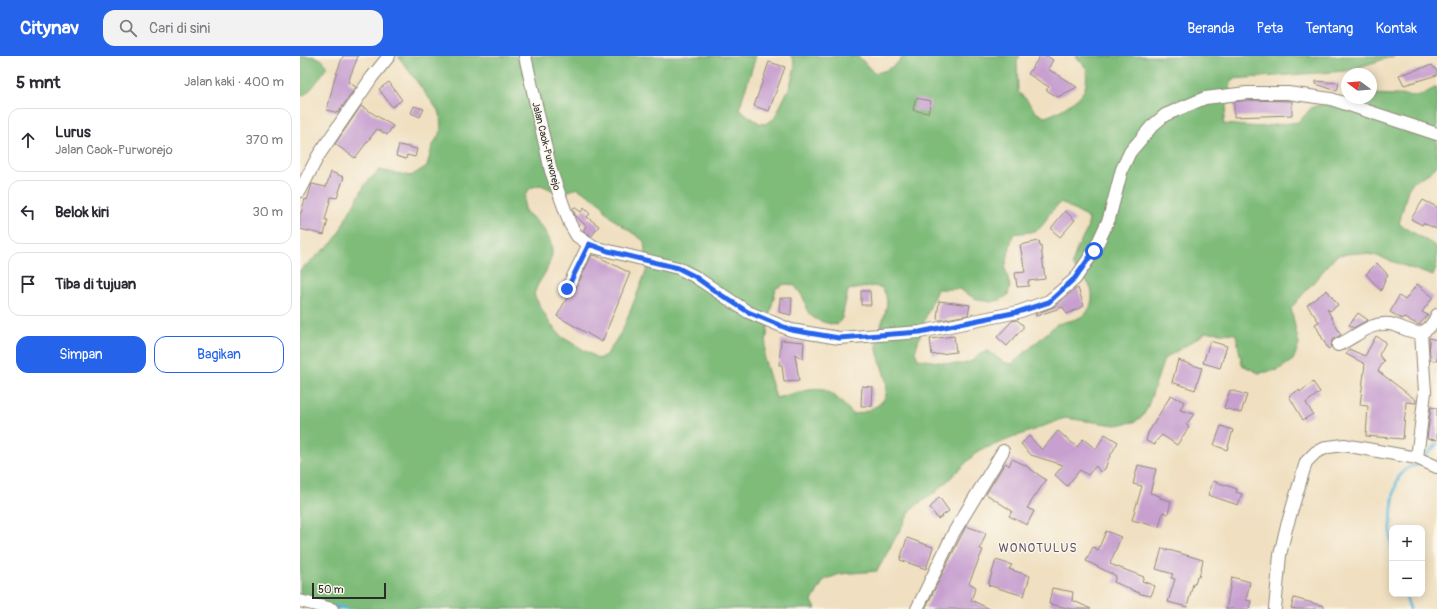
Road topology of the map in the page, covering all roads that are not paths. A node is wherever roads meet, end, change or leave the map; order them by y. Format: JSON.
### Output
{"nodes":[{"id":1,"x":389,"y":56,"type":"edge"},
{"id":2,"x":525,"y":56,"type":"edge"},
{"id":3,"x":1437,"y":134,"type":"edge"},
{"id":4,"x":300,"y":191,"type":"edge"},
{"id":5,"x":589,"y":244,"type":"junction"},
{"id":6,"x":567,"y":289,"type":"dead end"},
{"id":7,"x":1437,"y":314,"type":"edge"},
{"id":8,"x":1421,"y":333,"type":"junction"},
{"id":9,"x":1338,"y":345,"type":"dead end"},
{"id":10,"x":1003,"y":451,"type":"dead end"},
{"id":11,"x":1425,"y":462,"type":"edge"},
{"id":12,"x":300,"y":601,"type":"edge"},
{"id":13,"x":332,"y":609,"type":"edge"},
{"id":14,"x":916,"y":609,"type":"edge"},
{"id":15,"x":1275,"y":609,"type":"edge"}],
"edges":[{"from":1,"to":4,"type":"street"},
{"from":2,"to":5,"type":"street","name":"Jalan Caok-Purworejo"},
{"from":3,"to":5,"type":"street","name":"Jalan Caok-Purworejo"},
{"from":5,"to":6,"type":"street"},
{"from":7,"to":8,"type":"street"},
{"from":8,"to":9,"type":"street"},
{"from":8,"to":11,"type":"street"},
{"from":10,"to":14,"type":"street"},
{"from":11,"to":15,"type":"street"},
{"from":12,"to":13,"type":"street"}]}
